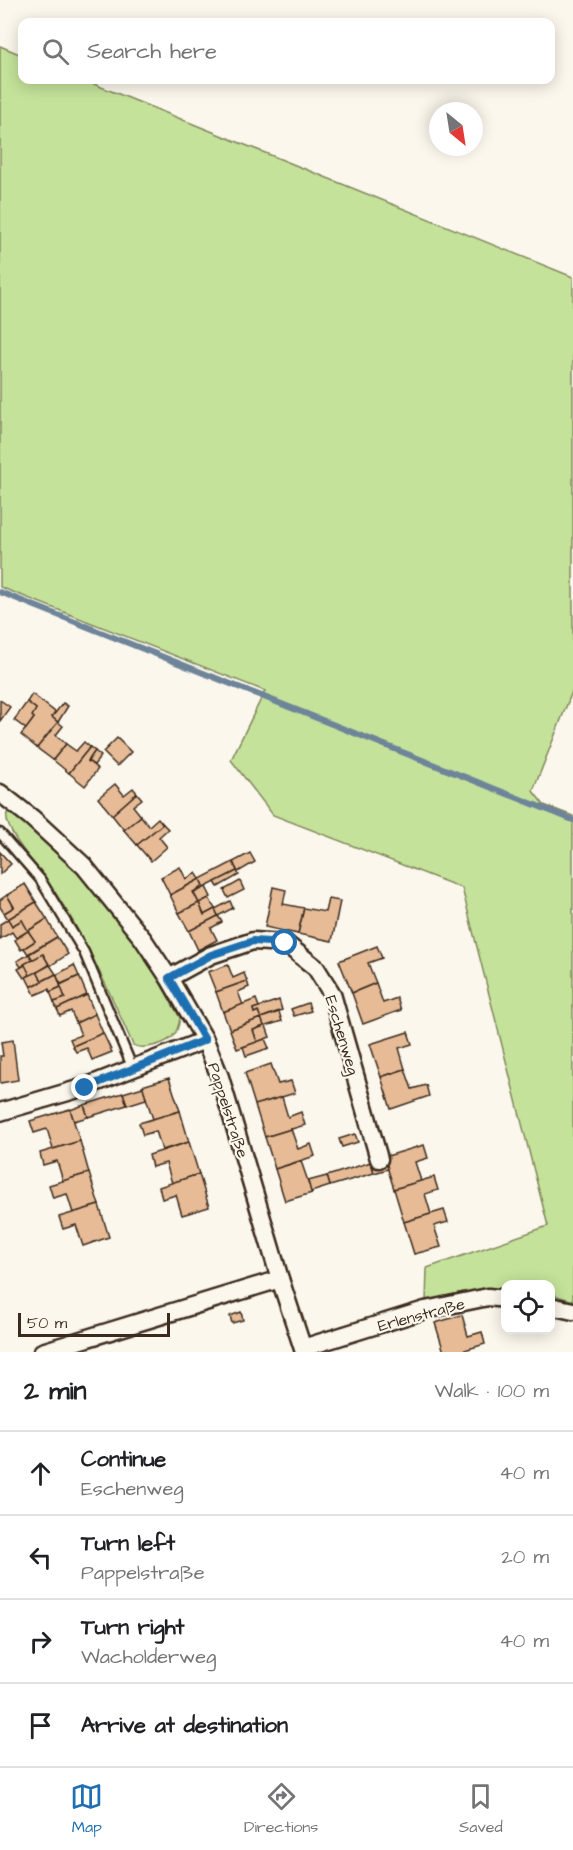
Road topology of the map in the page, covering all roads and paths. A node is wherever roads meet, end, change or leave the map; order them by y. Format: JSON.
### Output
{"nodes":[{"id":1,"x":0,"y":794,"type":"edge"},
{"id":2,"x":0,"y":833,"type":"edge"},
{"id":3,"x":169,"y":978,"type":"junction"},
{"id":4,"x":205,"y":1040,"type":"junction"},
{"id":5,"x":133,"y":1069,"type":"junction"},
{"id":6,"x":0,"y":1112,"type":"edge"},
{"id":7,"x":379,"y":1159,"type":"dead end"},
{"id":8,"x":280,"y":1279,"type":"junction"},
{"id":9,"x":501,"y":1298,"type":"edge"},
{"id":10,"x":555,"y":1307,"type":"edge"},
{"id":11,"x":573,"y":1311,"type":"edge"},
{"id":12,"x":304,"y":1350,"type":"edge"},
{"id":13,"x":42,"y":1352,"type":"edge"}],
"edges":[{"from":1,"to":3,"type":"street","name":"Pappelstraße"},
{"from":2,"to":5,"type":"lane"},
{"from":3,"to":4,"type":"street","name":"Pappelstraße"},
{"from":3,"to":7,"type":"street","name":"Eschenweg"},
{"from":4,"to":5,"type":"street"},
{"from":4,"to":8,"type":"street","name":"Pappelstraße"},
{"from":5,"to":6,"type":"street"},
{"from":8,"to":12,"type":"street","name":"Pappelstraße"},
{"from":8,"to":13,"type":"street"},
{"from":9,"to":12,"type":"street","name":"Erlenstraße"},
{"from":10,"to":11,"type":"street"}]}
